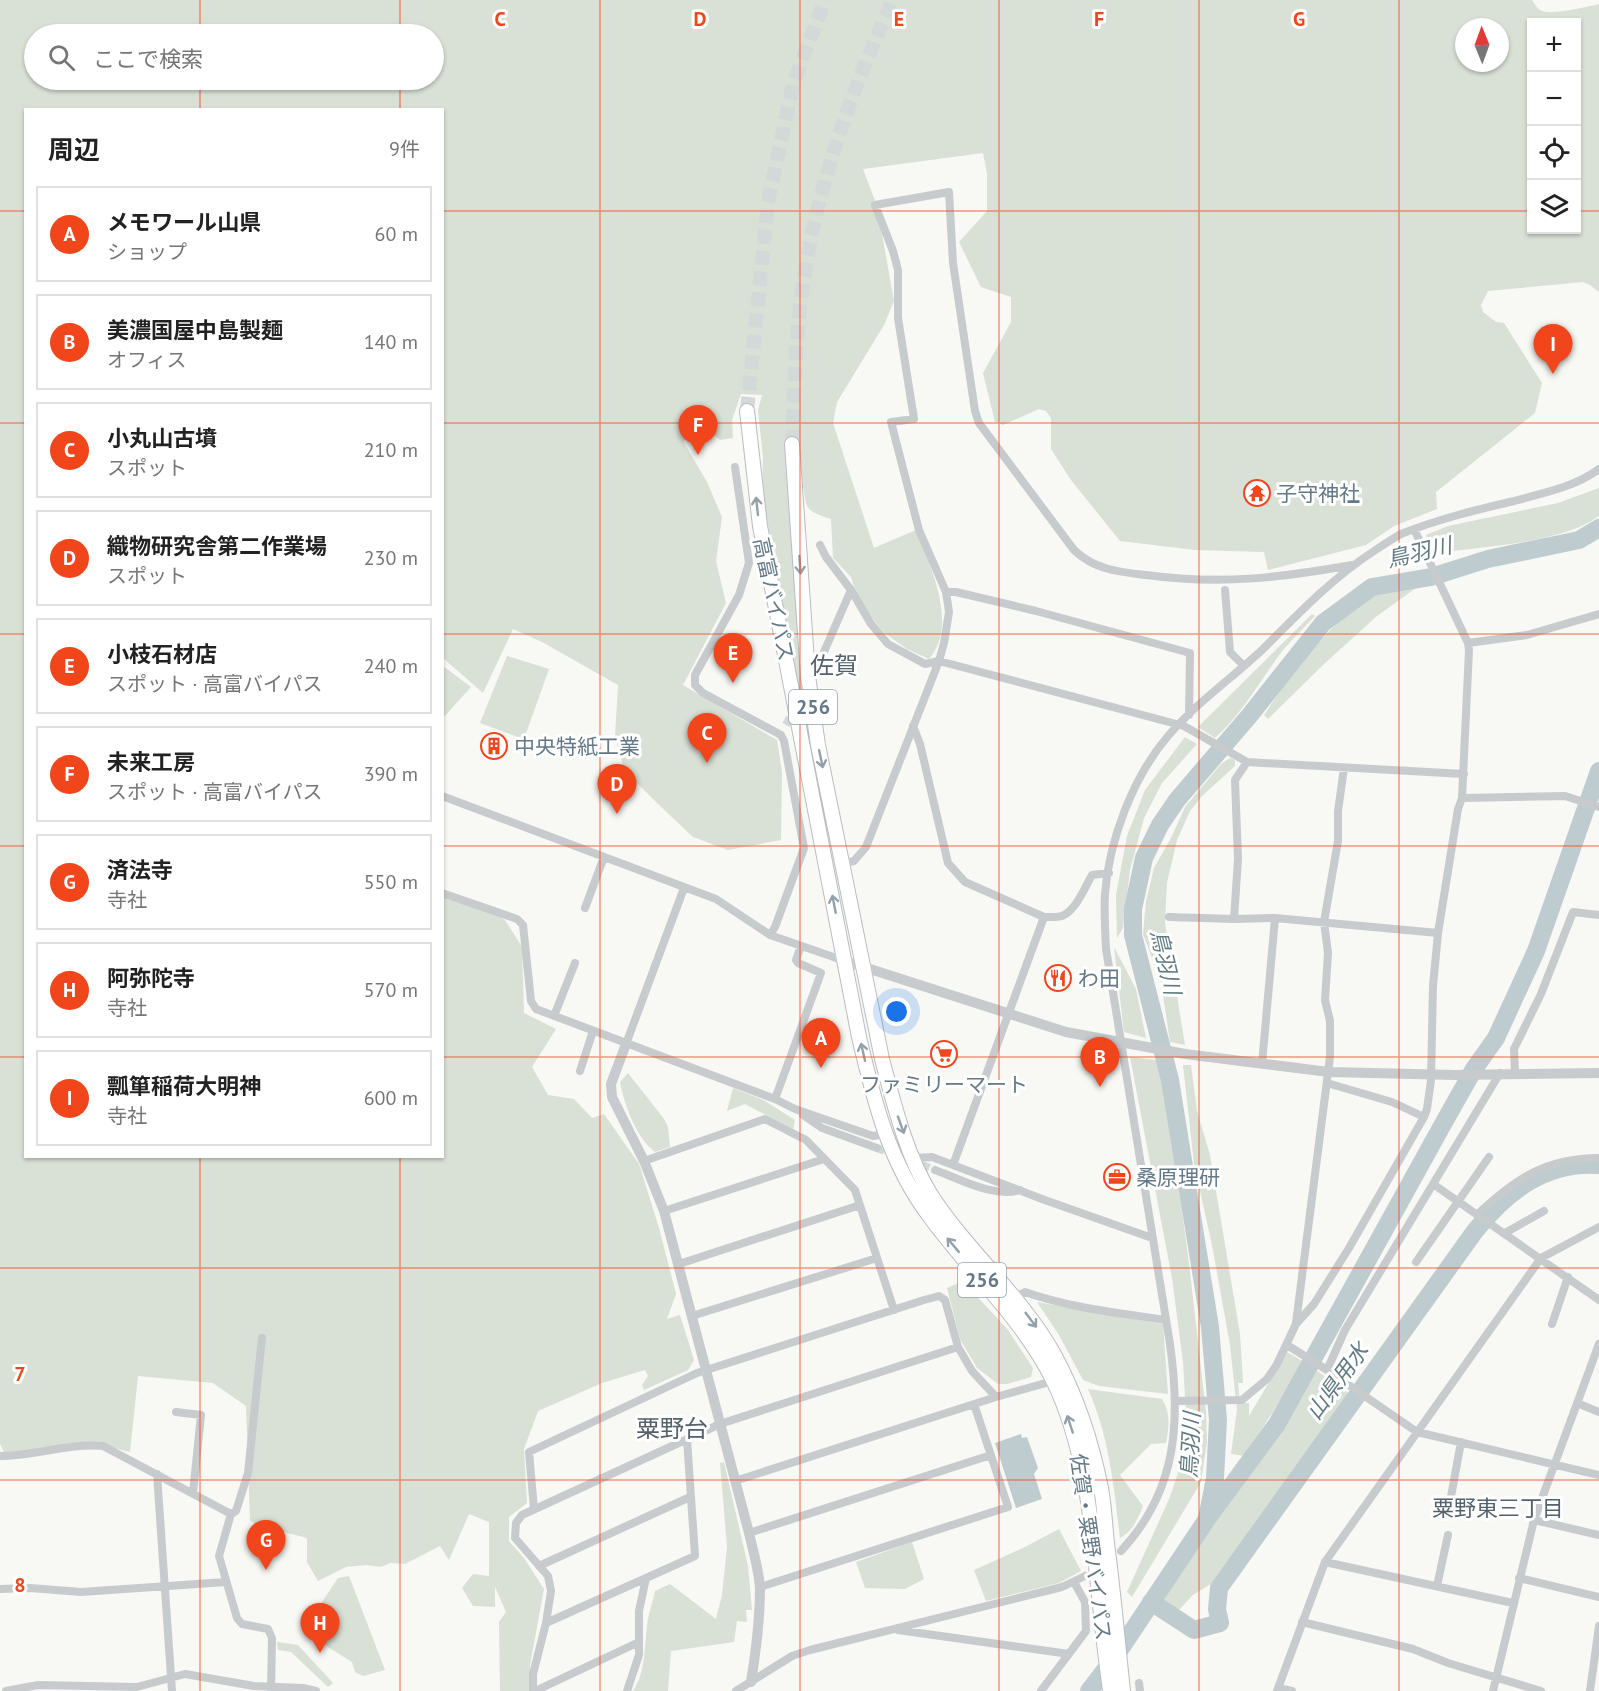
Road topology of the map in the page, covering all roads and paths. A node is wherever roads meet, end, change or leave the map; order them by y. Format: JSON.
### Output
{"nodes":[{"id":1,"x":747,"y":411,"type":"tunnel mouth"},
{"id":2,"x":792,"y":444,"type":"tunnel mouth"},
{"id":3,"x":735,"y":467,"type":"dead end"},
{"id":4,"x":1599,"y":469,"type":"edge"},
{"id":5,"x":1415,"y":531,"type":"junction"},
{"id":6,"x":820,"y":545,"type":"dead end"},
{"id":7,"x":1352,"y":565,"type":"junction"},
{"id":8,"x":851,"y":590,"type":"junction"},
{"id":9,"x":1225,"y":590,"type":"dead end"},
{"id":10,"x":946,"y":592,"type":"junction"},
{"id":11,"x":1599,"y":614,"type":"edge"},
{"id":12,"x":1468,"y":642,"type":"junction"},
{"id":13,"x":820,"y":661,"type":"tunnel mouth"},
{"id":14,"x":939,"y":661,"type":"junction"},
{"id":15,"x":1244,"y":666,"type":"junction"},
{"id":16,"x":1188,"y":715,"type":"junction"},
{"id":17,"x":786,"y":725,"type":"tunnel mouth"},
{"id":18,"x":1182,"y":725,"type":"junction"},
{"id":19,"x":913,"y":726,"type":"junction"},
{"id":20,"x":780,"y":735,"type":"junction"},
{"id":21,"x":1247,"y":762,"type":"junction"},
{"id":22,"x":1344,"y":768,"type":"junction"},
{"id":23,"x":1464,"y":774,"type":"junction"},
{"id":24,"x":444,"y":797,"type":"edge"},
{"id":25,"x":1462,"y":798,"type":"junction"},
{"id":26,"x":1599,"y":807,"type":"edge"},
{"id":27,"x":604,"y":857,"type":"junction"},
{"id":28,"x":844,"y":863,"type":"junction"},
{"id":29,"x":1109,"y":873,"type":"junction"},
{"id":30,"x":684,"y":888,"type":"junction"},
{"id":31,"x":444,"y":894,"type":"edge"},
{"id":32,"x":585,"y":908,"type":"dead end"},
{"id":33,"x":1599,"y":915,"type":"edge"},
{"id":34,"x":1044,"y":917,"type":"junction"},
{"id":35,"x":1169,"y":917,"type":"dead end"},
{"id":36,"x":1275,"y":918,"type":"junction"},
{"id":37,"x":1234,"y":920,"type":"junction"},
{"id":38,"x":1324,"y":922,"type":"junction"},
{"id":39,"x":1438,"y":933,"type":"junction"},
{"id":40,"x":770,"y":935,"type":"junction"},
{"id":41,"x":801,"y":946,"type":"junction"},
{"id":42,"x":845,"y":961,"type":"junction"},
{"id":43,"x":575,"y":963,"type":"dead end"},
{"id":44,"x":863,"y":966,"type":"junction"},
{"id":45,"x":1009,"y":1015,"type":"junction"},
{"id":46,"x":554,"y":1016,"type":"junction"},
{"id":47,"x":593,"y":1031,"type":"junction"},
{"id":48,"x":626,"y":1044,"type":"junction"},
{"id":49,"x":1124,"y":1044,"type":"junction"},
{"id":50,"x":1262,"y":1064,"type":"junction"},
{"id":51,"x":580,"y":1071,"type":"dead end"},
{"id":52,"x":1329,"y":1072,"type":"junction"},
{"id":53,"x":1497,"y":1073,"type":"junction"},
{"id":54,"x":1515,"y":1073,"type":"junction"},
{"id":55,"x":1599,"y":1073,"type":"edge"},
{"id":56,"x":1431,"y":1074,"type":"junction"},
{"id":57,"x":1327,"y":1083,"type":"junction"},
{"id":58,"x":775,"y":1099,"type":"junction"},
{"id":59,"x":795,"y":1109,"type":"junction"},
{"id":60,"x":1424,"y":1118,"type":"junction"},
{"id":61,"x":884,"y":1134,"type":"junction"},
{"id":62,"x":877,"y":1148,"type":"tunnel mouth"},
{"id":63,"x":1489,"y":1157,"type":"dead end"},
{"id":64,"x":913,"y":1158,"type":"junction"},
{"id":65,"x":1599,"y":1158,"type":"edge"},
{"id":66,"x":824,"y":1159,"type":"junction"},
{"id":67,"x":645,"y":1161,"type":"junction"},
{"id":68,"x":953,"y":1165,"type":"junction"},
{"id":69,"x":935,"y":1170,"type":"tunnel mouth"},
{"id":70,"x":1433,"y":1184,"type":"junction"},
{"id":71,"x":1020,"y":1191,"type":"junction"},
{"id":72,"x":1459,"y":1201,"type":"junction"},
{"id":73,"x":860,"y":1205,"type":"junction"},
{"id":74,"x":664,"y":1211,"type":"junction"},
{"id":75,"x":1544,"y":1211,"type":"dead end"},
{"id":76,"x":1482,"y":1217,"type":"junction"},
{"id":77,"x":1599,"y":1227,"type":"edge"},
{"id":78,"x":1504,"y":1233,"type":"junction"},
{"id":79,"x":1152,"y":1238,"type":"junction"},
{"id":80,"x":877,"y":1258,"type":"junction"},
{"id":81,"x":1541,"y":1258,"type":"junction"},
{"id":82,"x":1416,"y":1262,"type":"dead end"},
{"id":83,"x":679,"y":1264,"type":"junction"},
{"id":84,"x":1568,"y":1277,"type":"junction"},
{"id":85,"x":1014,"y":1298,"type":"junction"},
{"id":86,"x":1599,"y":1300,"type":"edge"},
{"id":87,"x":894,"y":1310,"type":"junction"},
{"id":88,"x":692,"y":1316,"type":"junction"},
{"id":89,"x":1166,"y":1320,"type":"junction"},
{"id":90,"x":1296,"y":1324,"type":"junction"},
{"id":91,"x":1552,"y":1324,"type":"dead end"},
{"id":92,"x":262,"y":1338,"type":"dead end"},
{"id":93,"x":1599,"y":1344,"type":"edge"},
{"id":94,"x":958,"y":1347,"type":"junction"},
{"id":95,"x":1290,"y":1347,"type":"junction"},
{"id":96,"x":1596,"y":1360,"type":"edge"},
{"id":97,"x":1324,"y":1368,"type":"junction"},
{"id":98,"x":705,"y":1370,"type":"junction"},
{"id":99,"x":1053,"y":1381,"type":"junction"},
{"id":100,"x":996,"y":1397,"type":"junction"},
{"id":101,"x":1179,"y":1400,"type":"junction"},
{"id":102,"x":1577,"y":1403,"type":"junction"},
{"id":103,"x":974,"y":1404,"type":"junction"},
{"id":104,"x":176,"y":1412,"type":"dead end"},
{"id":105,"x":1599,"y":1412,"type":"edge"},
{"id":106,"x":720,"y":1424,"type":"junction"},
{"id":107,"x":1417,"y":1432,"type":"junction"},
{"id":108,"x":687,"y":1439,"type":"junction"},
{"id":109,"x":1461,"y":1443,"type":"junction"},
{"id":110,"x":991,"y":1455,"type":"junction"},
{"id":111,"x":0,"y":1456,"type":"edge"},
{"id":112,"x":1554,"y":1465,"type":"junction"},
{"id":113,"x":157,"y":1474,"type":"junction"},
{"id":114,"x":1599,"y":1475,"type":"edge"},
{"id":115,"x":735,"y":1481,"type":"junction"},
{"id":116,"x":193,"y":1493,"type":"junction"},
{"id":117,"x":690,"y":1497,"type":"junction"},
{"id":118,"x":1450,"y":1502,"type":"dead end"},
{"id":119,"x":534,"y":1509,"type":"junction"},
{"id":120,"x":231,"y":1514,"type":"junction"},
{"id":121,"x":1534,"y":1520,"type":"junction"},
{"id":122,"x":749,"y":1533,"type":"junction"},
{"id":123,"x":1448,"y":1535,"type":"dead end"},
{"id":124,"x":1599,"y":1535,"type":"edge"},
{"id":125,"x":1121,"y":1551,"type":"dead end"},
{"id":126,"x":1325,"y":1562,"type":"junction"},
{"id":127,"x":539,"y":1566,"type":"junction"},
{"id":128,"x":1085,"y":1576,"type":"dead end"},
{"id":129,"x":646,"y":1578,"type":"junction"},
{"id":130,"x":1519,"y":1578,"type":"junction"},
{"id":131,"x":226,"y":1582,"type":"junction"},
{"id":132,"x":1074,"y":1582,"type":"junction"},
{"id":133,"x":1437,"y":1586,"type":"junction"},
{"id":134,"x":164,"y":1587,"type":"junction"},
{"id":135,"x":760,"y":1587,"type":"junction"},
{"id":136,"x":0,"y":1589,"type":"edge"},
{"id":137,"x":1599,"y":1597,"type":"edge"},
{"id":138,"x":1513,"y":1603,"type":"junction"},
{"id":139,"x":1302,"y":1622,"type":"junction"},
{"id":140,"x":546,"y":1623,"type":"junction"},
{"id":141,"x":1599,"y":1626,"type":"edge"},
{"id":142,"x":892,"y":1629,"type":"junction"},
{"id":143,"x":639,"y":1642,"type":"junction"},
{"id":144,"x":1069,"y":1654,"type":"junction"},
{"id":145,"x":1497,"y":1676,"type":"junction"},
{"id":146,"x":170,"y":1677,"type":"junction"},
{"id":147,"x":750,"y":1686,"type":"edge"},
{"id":148,"x":271,"y":1689,"type":"edge"},
{"id":149,"x":1277,"y":1689,"type":"edge"},
{"id":150,"x":6,"y":1691,"type":"edge"},
{"id":151,"x":172,"y":1691,"type":"edge"},
{"id":152,"x":316,"y":1691,"type":"edge"},
{"id":153,"x":534,"y":1691,"type":"edge"},
{"id":154,"x":627,"y":1691,"type":"edge"},
{"id":155,"x":736,"y":1691,"type":"edge"},
{"id":156,"x":1041,"y":1691,"type":"edge"},
{"id":157,"x":1110,"y":1691,"type":"edge"},
{"id":158,"x":1123,"y":1691,"type":"edge"},
{"id":159,"x":1292,"y":1691,"type":"edge"},
{"id":160,"x":1493,"y":1691,"type":"edge"},
{"id":161,"x":1541,"y":1691,"type":"edge"},
{"id":162,"x":1590,"y":1691,"type":"edge"}],
"edges":[{"from":42,"to":1,"type":"highway","name":"高富バイパス","number":"256","one_way":true},
{"from":2,"to":28,"type":"highway","name":"高富バイパス","number":"256","one_way":true},
{"from":3,"to":20,"type":"street"},
{"from":4,"to":5,"type":"street"},
{"from":5,"to":7,"type":"street"},
{"from":5,"to":12,"type":"street"},
{"from":6,"to":8,"type":"street"},
{"from":7,"to":10,"type":"street"},
{"from":7,"to":15,"type":"street"},
{"from":8,"to":13,"type":"street"},
{"from":8,"to":14,"type":"street"},
{"from":9,"to":15,"type":"street"},
{"from":10,"to":14,"type":"street"},
{"from":10,"to":16,"type":"street"},
{"from":11,"to":12,"type":"street"},
{"from":12,"to":23,"type":"street"},
{"from":14,"to":18,"type":"street"},
{"from":14,"to":19,"type":"street"},
{"from":15,"to":16,"type":"street"},
{"from":16,"to":18,"type":"street"},
{"from":17,"to":20,"type":"street"},
{"from":18,"to":21,"type":"street"},
{"from":18,"to":29,"type":"street"},
{"from":19,"to":28,"type":"street"},
{"from":19,"to":34,"type":"street"},
{"from":20,"to":40,"type":"street"},
{"from":21,"to":22,"type":"street"},
{"from":21,"to":37,"type":"street"},
{"from":22,"to":23,"type":"street"},
{"from":22,"to":38,"type":"street"},
{"from":23,"to":25,"type":"street"},
{"from":24,"to":27,"type":"street"},
{"from":25,"to":26,"type":"street"},
{"from":25,"to":39,"type":"street"},
{"from":27,"to":30,"type":"street"},
{"from":27,"to":32,"type":"street"},
{"from":28,"to":44,"type":"highway","name":"高富バイパス","number":"256"},
{"from":29,"to":34,"type":"street"},
{"from":29,"to":49,"type":"street"},
{"from":30,"to":40,"type":"street"},
{"from":30,"to":48,"type":"street"},
{"from":31,"to":46,"type":"street"},
{"from":33,"to":54,"type":"street"},
{"from":34,"to":45,"type":"street"},
{"from":35,"to":37,"type":"street"},
{"from":36,"to":37,"type":"street"},
{"from":36,"to":38,"type":"street"},
{"from":36,"to":50,"type":"street"},
{"from":38,"to":39,"type":"street"},
{"from":38,"to":52,"type":"street"},
{"from":39,"to":56,"type":"street"},
{"from":40,"to":41,"type":"street"},
{"from":41,"to":42,"type":"street"},
{"from":41,"to":58,"type":"street"},
{"from":42,"to":44,"type":"street"},
{"from":61,"to":42,"type":"highway","name":"佐賀・粟野バイパス","number":"256","one_way":true},
{"from":43,"to":46,"type":"street"},
{"from":44,"to":45,"type":"street"},
{"from":44,"to":64,"type":"highway","name":"佐賀・粟野バイパス","number":"256","one_way":true},
{"from":45,"to":49,"type":"street"},
{"from":45,"to":68,"type":"street"},
{"from":46,"to":47,"type":"street"},
{"from":47,"to":48,"type":"street"},
{"from":47,"to":51,"type":"street"},
{"from":48,"to":58,"type":"street"},
{"from":48,"to":67,"type":"street"},
{"from":49,"to":50,"type":"street"},
{"from":49,"to":79,"type":"street"},
{"from":50,"to":52,"type":"street"},
{"from":52,"to":56,"type":"street"},
{"from":52,"to":57,"type":"street"},
{"from":53,"to":54,"type":"street"},
{"from":53,"to":56,"type":"street"},
{"from":53,"to":70,"type":"street"},
{"from":54,"to":55,"type":"street"},
{"from":56,"to":60,"type":"street"},
{"from":57,"to":60,"type":"street"},
{"from":57,"to":90,"type":"street"},
{"from":58,"to":59,"type":"street"},
{"from":59,"to":61,"type":"street"},
{"from":59,"to":62,"type":"street"},
{"from":60,"to":90,"type":"street"},
{"from":99,"to":61,"type":"highway","name":"佐賀・粟野バイパス","number":"256","one_way":true},
{"from":63,"to":72,"type":"street"},
{"from":64,"to":68,"type":"street"},
{"from":64,"to":85,"type":"highway","name":"佐賀・粟野バイパス","number":"256"},
{"from":65,"to":76,"type":"street"},
{"from":66,"to":67,"type":"street"},
{"from":66,"to":73,"type":"street"},
{"from":66,"to":74,"type":"street"},
{"from":67,"to":74,"type":"street"},
{"from":68,"to":71,"type":"street"},
{"from":69,"to":71,"type":"street"},
{"from":70,"to":72,"type":"street"},
{"from":70,"to":97,"type":"street"},
{"from":71,"to":79,"type":"street"},
{"from":72,"to":76,"type":"street"},
{"from":72,"to":82,"type":"street"},
{"from":73,"to":80,"type":"street"},
{"from":73,"to":83,"type":"street"},
{"from":74,"to":83,"type":"street"},
{"from":75,"to":78,"type":"street"},
{"from":76,"to":78,"type":"street"},
{"from":77,"to":81,"type":"street"},
{"from":78,"to":81,"type":"street"},
{"from":79,"to":89,"type":"street"},
{"from":80,"to":87,"type":"street"},
{"from":80,"to":88,"type":"street"},
{"from":81,"to":84,"type":"street"},
{"from":81,"to":107,"type":"street"},
{"from":83,"to":88,"type":"street"},
{"from":84,"to":86,"type":"street"},
{"from":84,"to":91,"type":"street"},
{"from":85,"to":89,"type":"street"},
{"from":85,"to":158,"type":"highway","name":"佐賀・粟野バイパス","number":"256","one_way":true},
{"from":87,"to":94,"type":"street"},
{"from":87,"to":98,"type":"street"},
{"from":88,"to":98,"type":"street"},
{"from":89,"to":101,"type":"street"},
{"from":90,"to":95,"type":"street"},
{"from":92,"to":120,"type":"street"},
{"from":93,"to":96,"type":"street"},
{"from":94,"to":100,"type":"street"},
{"from":94,"to":106,"type":"street"},
{"from":95,"to":97,"type":"street"},
{"from":95,"to":101,"type":"street"},
{"from":96,"to":102,"type":"street"},
{"from":97,"to":107,"type":"street"},
{"from":98,"to":106,"type":"street"},
{"from":98,"to":119,"type":"street"},
{"from":99,"to":100,"type":"street"},
{"from":157,"to":99,"type":"highway","name":"佐賀・粟野バイパス","number":"256","one_way":true},
{"from":100,"to":103,"type":"street"},
{"from":101,"to":125,"type":"street"},
{"from":102,"to":105,"type":"street"},
{"from":102,"to":112,"type":"street"},
{"from":103,"to":110,"type":"street"},
{"from":103,"to":115,"type":"street"},
{"from":104,"to":116,"type":"street"},
{"from":106,"to":108,"type":"street"},
{"from":106,"to":115,"type":"street"},
{"from":107,"to":109,"type":"street"},
{"from":107,"to":126,"type":"street"},
{"from":108,"to":117,"type":"street"},
{"from":108,"to":119,"type":"street"},
{"from":109,"to":112,"type":"street"},
{"from":109,"to":118,"type":"street"},
{"from":110,"to":122,"type":"street"},
{"from":110,"to":135,"type":"street"},
{"from":111,"to":113,"type":"street"},
{"from":112,"to":114,"type":"street"},
{"from":112,"to":121,"type":"street"},
{"from":113,"to":116,"type":"street"},
{"from":113,"to":134,"type":"street"},
{"from":115,"to":122,"type":"street"},
{"from":116,"to":120,"type":"street"},
{"from":117,"to":127,"type":"street"},
{"from":117,"to":129,"type":"street"},
{"from":119,"to":127,"type":"street"},
{"from":120,"to":131,"type":"street"},
{"from":121,"to":124,"type":"street"},
{"from":121,"to":130,"type":"street"},
{"from":122,"to":135,"type":"street"},
{"from":123,"to":133,"type":"street"},
{"from":126,"to":133,"type":"street"},
{"from":126,"to":139,"type":"street"},
{"from":127,"to":140,"type":"street"},
{"from":128,"to":132,"type":"street"},
{"from":129,"to":140,"type":"street"},
{"from":129,"to":143,"type":"street"},
{"from":130,"to":137,"type":"street"},
{"from":130,"to":138,"type":"street"},
{"from":131,"to":134,"type":"street"},
{"from":131,"to":148,"type":"street"},
{"from":132,"to":142,"type":"street"},
{"from":132,"to":144,"type":"street"},
{"from":133,"to":138,"type":"street"},
{"from":134,"to":136,"type":"street"},
{"from":134,"to":146,"type":"street"},
{"from":135,"to":147,"type":"street"},
{"from":138,"to":145,"type":"street"},
{"from":139,"to":145,"type":"street"},
{"from":139,"to":149,"type":"street"},
{"from":140,"to":153,"type":"street"},
{"from":141,"to":162,"type":"street"},
{"from":142,"to":144,"type":"street"},
{"from":142,"to":147,"type":"street"},
{"from":143,"to":153,"type":"street"},
{"from":143,"to":154,"type":"street"},
{"from":144,"to":156,"type":"street"},
{"from":145,"to":160,"type":"street"},
{"from":145,"to":161,"type":"street"},
{"from":146,"to":148,"type":"street"},
{"from":146,"to":150,"type":"street"},
{"from":146,"to":151,"type":"street"},
{"from":147,"to":155,"type":"street"},
{"from":148,"to":152,"type":"street"},
{"from":149,"to":159,"type":"street"}]}
